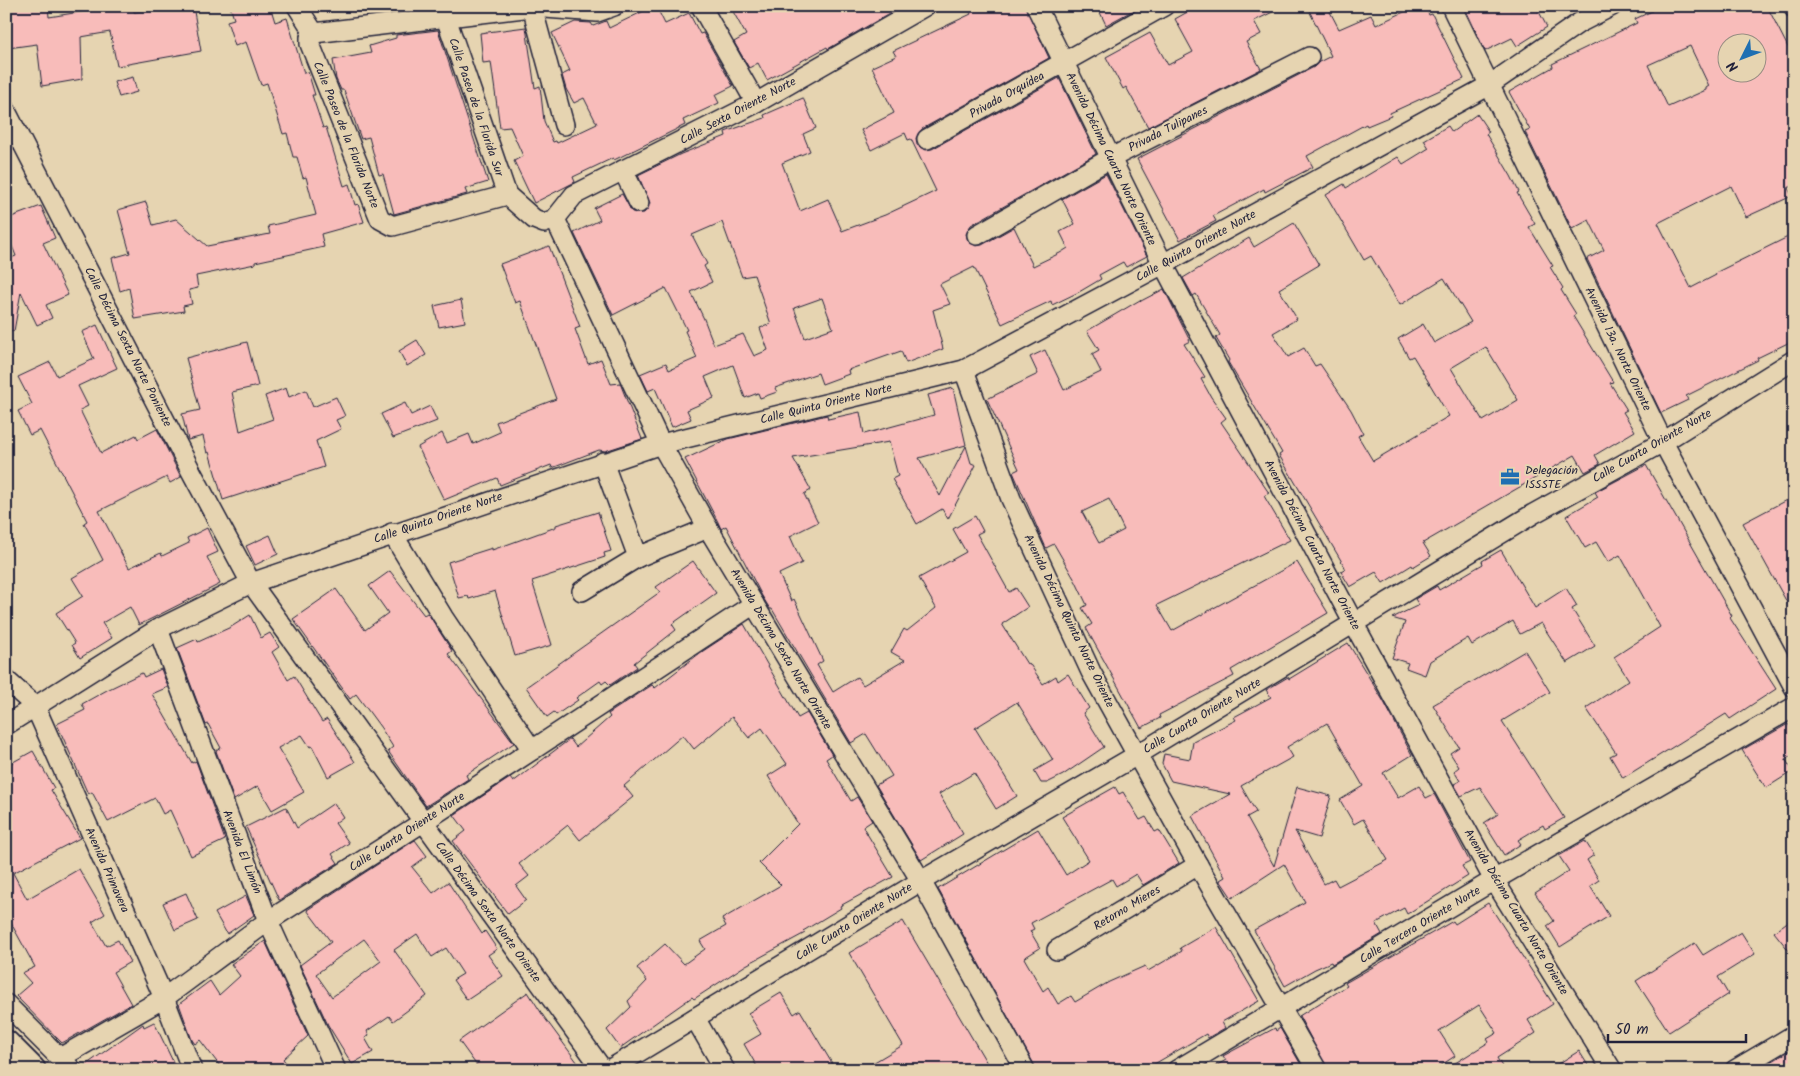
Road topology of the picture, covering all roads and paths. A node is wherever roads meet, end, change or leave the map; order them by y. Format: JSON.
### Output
{"nodes":[{"id":1,"x":297,"y":6,"type":"edge"},
{"id":2,"x":614,"y":6,"type":"edge"},
{"id":3,"x":701,"y":6,"type":"edge"},
{"id":4,"x":925,"y":6,"type":"edge"},
{"id":5,"x":1036,"y":6,"type":"edge"},
{"id":6,"x":1164,"y":6,"type":"edge"},
{"id":7,"x":1451,"y":6,"type":"edge"},
{"id":8,"x":1612,"y":6,"type":"edge"},
{"id":9,"x":532,"y":7,"type":"edge"},
{"id":10,"x":903,"y":12,"type":"edge"},
{"id":11,"x":446,"y":18,"type":"junction"},
{"id":12,"x":312,"y":38,"type":"junction"},
{"id":13,"x":1309,"y":57,"type":"dead end"},
{"id":14,"x":1064,"y":63,"type":"junction"},
{"id":15,"x":1488,"y":86,"type":"junction"},
{"id":16,"x":756,"y":103,"type":"junction"},
{"id":17,"x":6,"y":111,"type":"edge"},
{"id":18,"x":564,"y":125,"type":"dead end"},
{"id":19,"x":928,"y":139,"type":"dead end"},
{"id":20,"x":1111,"y":158,"type":"junction"},
{"id":21,"x":624,"y":170,"type":"junction"},
{"id":22,"x":507,"y":196,"type":"junction"},
{"id":23,"x":639,"y":203,"type":"dead end"},
{"id":24,"x":555,"y":219,"type":"junction"},
{"id":25,"x":977,"y":235,"type":"dead end"},
{"id":26,"x":1163,"y":264,"type":"junction"},
{"id":27,"x":1794,"y":360,"type":"edge"},
{"id":28,"x":964,"y":370,"type":"junction"},
{"id":29,"x":1664,"y":442,"type":"junction"},
{"id":30,"x":661,"y":444,"type":"junction"},
{"id":31,"x":603,"y":462,"type":"junction"},
{"id":32,"x":708,"y":528,"type":"junction"},
{"id":33,"x":392,"y":534,"type":"junction"},
{"id":34,"x":638,"y":556,"type":"junction"},
{"id":35,"x":251,"y":583,"type":"junction"},
{"id":36,"x":582,"y":591,"type":"dead end"},
{"id":37,"x":754,"y":604,"type":"junction"},
{"id":38,"x":1354,"y":624,"type":"junction"},
{"id":39,"x":158,"y":629,"type":"junction"},
{"id":40,"x":6,"y":680,"type":"edge"},
{"id":41,"x":1794,"y":686,"type":"edge"},
{"id":42,"x":35,"y":706,"type":"junction"},
{"id":43,"x":1794,"y":707,"type":"edge"},
{"id":44,"x":6,"y":725,"type":"edge"},
{"id":45,"x":532,"y":750,"type":"junction"},
{"id":46,"x":1137,"y":755,"type":"junction"},
{"id":47,"x":423,"y":822,"type":"junction"},
{"id":48,"x":1198,"y":865,"type":"junction"},
{"id":49,"x":1494,"y":880,"type":"junction"},
{"id":50,"x":920,"y":881,"type":"junction"},
{"id":51,"x":268,"y":921,"type":"junction"},
{"id":52,"x":1057,"y":950,"type":"dead end"},
{"id":53,"x":164,"y":998,"type":"junction"},
{"id":54,"x":6,"y":1004,"type":"edge"},
{"id":55,"x":1281,"y":1009,"type":"junction"},
{"id":56,"x":695,"y":1018,"type":"junction"},
{"id":57,"x":1794,"y":1035,"type":"edge"},
{"id":58,"x":6,"y":1044,"type":"edge"},
{"id":59,"x":66,"y":1064,"type":"edge"},
{"id":60,"x":32,"y":1070,"type":"edge"},
{"id":61,"x":192,"y":1070,"type":"edge"},
{"id":62,"x":336,"y":1070,"type":"edge"},
{"id":63,"x":603,"y":1070,"type":"edge"},
{"id":64,"x":609,"y":1070,"type":"edge"},
{"id":65,"x":725,"y":1070,"type":"edge"},
{"id":66,"x":1025,"y":1070,"type":"edge"},
{"id":67,"x":1177,"y":1070,"type":"edge"},
{"id":68,"x":1317,"y":1070,"type":"edge"},
{"id":69,"x":1612,"y":1070,"type":"edge"},
{"id":70,"x":1735,"y":1070,"type":"edge"}],
"edges":[{"from":1,"to":12,"type":"street","name":"Calle Paseo de la Florida Norte"},
{"from":2,"to":9,"type":"street"},
{"from":3,"to":16,"type":"street"},
{"from":4,"to":10,"type":"street","name":"Calle Sexta Oriente Norte"},
{"from":5,"to":14,"type":"street","name":"Avenida Décima Cuarta Norte Oriente"},
{"from":6,"to":14,"type":"street","name":"Privada Orquídea"},
{"from":7,"to":15,"type":"street","name":"Avenida 13a. Norte Oriente"},
{"from":8,"to":15,"type":"street","name":"Calle Quinta Oriente Norte"},
{"from":9,"to":11,"type":"street"},
{"from":9,"to":18,"type":"street"},
{"from":10,"to":16,"type":"street","name":"Calle Sexta Oriente Norte"},
{"from":11,"to":12,"type":"street"},
{"from":11,"to":22,"type":"street","name":"Calle Paseo de la Florida Sur"},
{"from":12,"to":22,"type":"street","name":"Calle Paseo de la Florida Norte"},
{"from":13,"to":20,"type":"street","name":"Privada Tulipanes"},
{"from":14,"to":19,"type":"street","name":"Privada Orquídea"},
{"from":14,"to":20,"type":"street","name":"Avenida Décima Cuarta Norte Oriente"},
{"from":15,"to":26,"type":"street","name":"Calle Quinta Oriente Norte"},
{"from":15,"to":29,"type":"street","name":"Avenida 13a. Norte Oriente"},
{"from":16,"to":21,"type":"street","name":"Calle Sexta Oriente Norte"},
{"from":17,"to":35,"type":"street","name":"Calle Décima Sexta Norte Poniente"},
{"from":20,"to":25,"type":"street","name":"Privada Tulipanes"},
{"from":20,"to":26,"type":"street","name":"Avenida Décima Cuarta Norte Oriente"},
{"from":21,"to":23,"type":"street"},
{"from":21,"to":24,"type":"street","name":"Calle Sexta Oriente Norte"},
{"from":22,"to":24,"type":"street"},
{"from":24,"to":30,"type":"street","name":"Avenida Décima Sexta Norte Oriente"},
{"from":26,"to":28,"type":"street","name":"Calle Quinta Oriente Norte"},
{"from":26,"to":38,"type":"street","name":"Avenida Décima Cuarta Norte Oriente"},
{"from":27,"to":29,"type":"street","name":"Calle Cuarta Oriente Norte"},
{"from":28,"to":30,"type":"street","name":"Calle Quinta Oriente Norte"},
{"from":28,"to":46,"type":"street","name":"Avenida Décima Quinta Norte Oriente"},
{"from":29,"to":38,"type":"street","name":"Calle Cuarta Oriente Norte"},
{"from":29,"to":41,"type":"street","name":"Avenida 13a. Norte Oriente"},
{"from":30,"to":31,"type":"street","name":"Calle Quinta Oriente Norte"},
{"from":30,"to":32,"type":"street","name":"Avenida Décima Sexta Norte Oriente"},
{"from":31,"to":33,"type":"street","name":"Calle Quinta Oriente Norte"},
{"from":31,"to":34,"type":"street"},
{"from":32,"to":34,"type":"street"},
{"from":32,"to":37,"type":"street","name":"Avenida Décima Sexta Norte Oriente"},
{"from":33,"to":35,"type":"street","name":"Calle Quinta Oriente Norte"},
{"from":33,"to":45,"type":"street"},
{"from":34,"to":36,"type":"street"},
{"from":35,"to":39,"type":"street","name":"Calle Quinta Oriente Norte"},
{"from":35,"to":47,"type":"street","name":"Calle Décima Sexta Norte Oriente"},
{"from":37,"to":45,"type":"street","name":"Calle Cuarta Oriente Norte"},
{"from":37,"to":50,"type":"street","name":"Avenida Décima Sexta Norte Oriente"},
{"from":38,"to":46,"type":"street","name":"Calle Cuarta Oriente Norte"},
{"from":38,"to":49,"type":"street","name":"Avenida Décima Cuarta Norte Oriente"},
{"from":39,"to":42,"type":"street","name":"Calle Quinta Oriente Norte"},
{"from":39,"to":51,"type":"street","name":"Avenida El Limón"},
{"from":40,"to":42,"type":"street","name":"Avenida Primavera"},
{"from":42,"to":44,"type":"street","name":"Calle Quinta Oriente Norte"},
{"from":42,"to":53,"type":"street","name":"Avenida Primavera"},
{"from":43,"to":49,"type":"street","name":"Calle Tercera Oriente Norte"},
{"from":45,"to":47,"type":"street","name":"Calle Cuarta Oriente Norte"},
{"from":46,"to":48,"type":"street","name":"Avenida Décima Quinta Norte Oriente"},
{"from":46,"to":50,"type":"street","name":"Calle Cuarta Oriente Norte"},
{"from":47,"to":51,"type":"street","name":"Calle Cuarta Oriente Norte"},
{"from":47,"to":63,"type":"street","name":"Calle Décima Sexta Norte Oriente"},
{"from":48,"to":52,"type":"street","name":"Retorno Mieres"},
{"from":48,"to":55,"type":"street","name":"Avenida Décima Quinta Norte Oriente"},
{"from":49,"to":55,"type":"street","name":"Calle Tercera Oriente Norte"},
{"from":49,"to":69,"type":"street","name":"Avenida Décima Cuarta Norte Oriente"},
{"from":50,"to":56,"type":"street","name":"Calle Cuarta Oriente Norte"},
{"from":50,"to":66,"type":"street","name":"Avenida Décima Sexta Norte Oriente"},
{"from":51,"to":53,"type":"street","name":"Calle Cuarta Oriente Norte"},
{"from":51,"to":62,"type":"street","name":"Avenida El Limón"},
{"from":53,"to":59,"type":"street","name":"Calle Cuarta Oriente Norte"},
{"from":53,"to":61,"type":"street","name":"Avenida Primavera"},
{"from":54,"to":59,"type":"street"},
{"from":55,"to":67,"type":"street","name":"Calle Tercera Oriente Norte"},
{"from":55,"to":68,"type":"street","name":"Avenida Décima Quinta Norte Oriente"},
{"from":56,"to":64,"type":"street","name":"Calle Cuarta Oriente Norte"},
{"from":56,"to":65,"type":"street"},
{"from":57,"to":70,"type":"street"},
{"from":58,"to":60,"type":"highway"}]}
